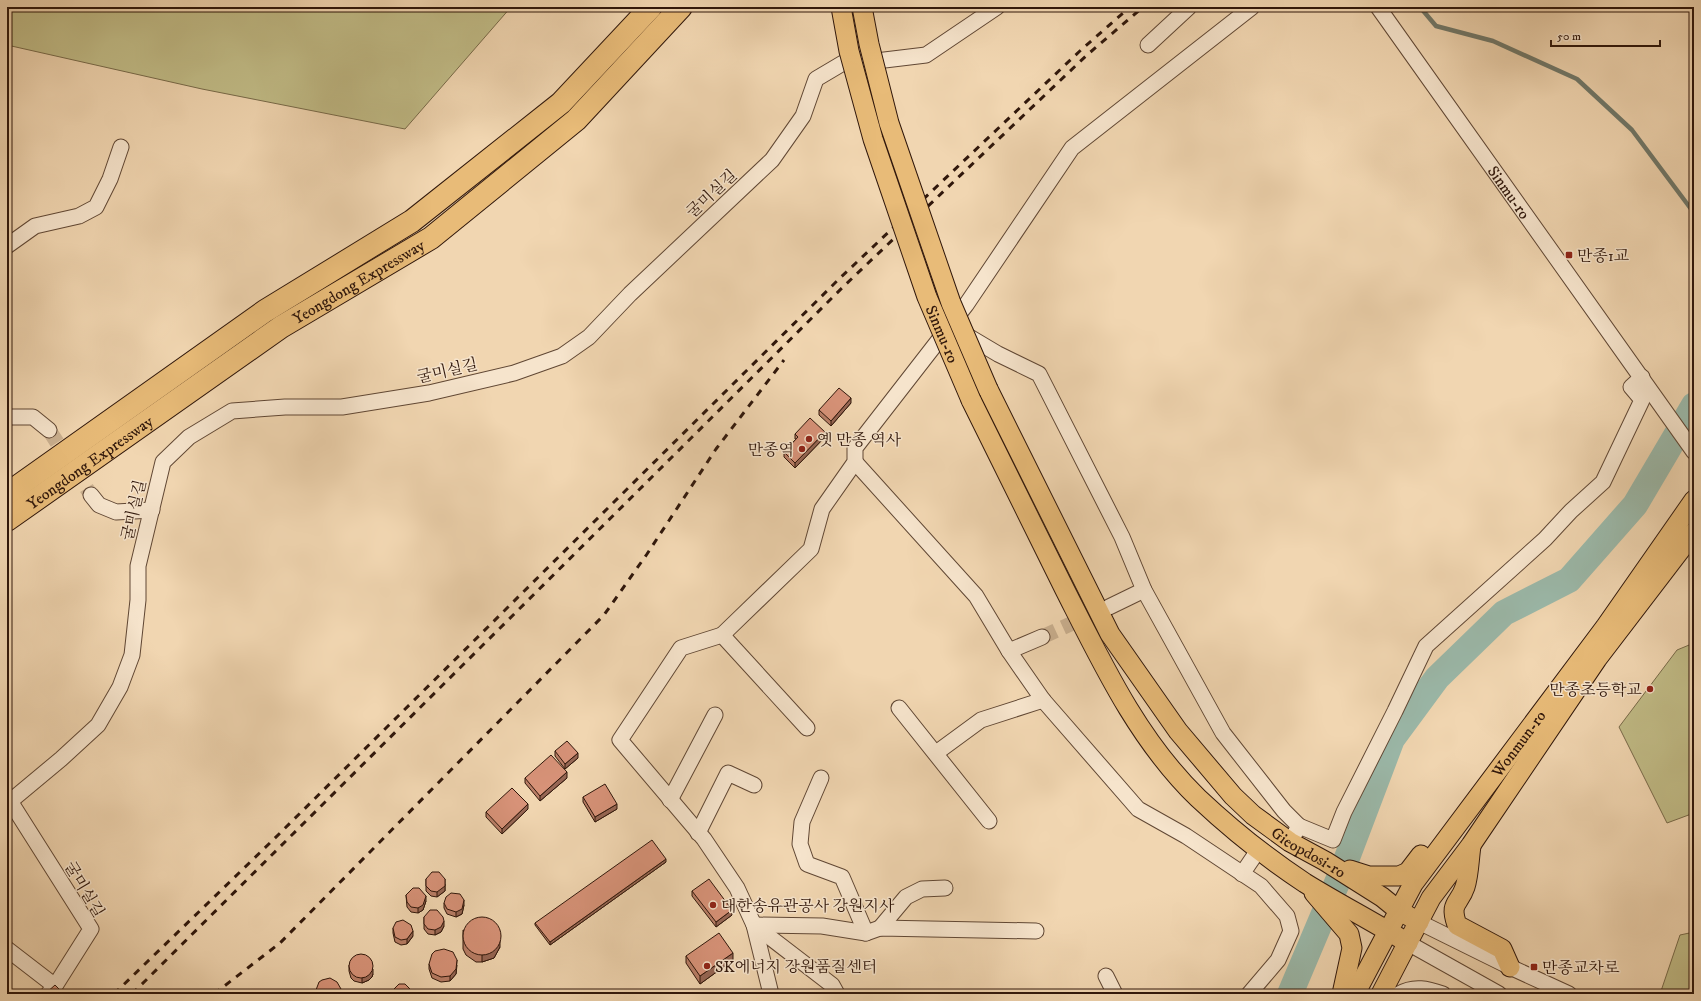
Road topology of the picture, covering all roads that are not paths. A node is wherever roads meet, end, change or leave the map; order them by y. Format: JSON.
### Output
{"nodes":[{"id":1,"x":651,"y":7,"type":"edge"},
{"id":2,"x":681,"y":7,"type":"edge"},
{"id":3,"x":841,"y":7,"type":"edge"},
{"id":4,"x":862,"y":7,"type":"edge"},
{"id":5,"x":997,"y":7,"type":"edge"},
{"id":6,"x":1189,"y":7,"type":"edge"},
{"id":7,"x":1252,"y":7,"type":"edge"},
{"id":8,"x":1378,"y":7,"type":"edge"},
{"id":9,"x":1148,"y":45,"type":"dead end"},
{"id":10,"x":121,"y":147,"type":"dead end"},
{"id":11,"x":7,"y":246,"type":"edge"},
{"id":12,"x":950,"y":326,"type":"junction"},
{"id":13,"x":1642,"y":377,"type":"junction"},
{"id":14,"x":7,"y":417,"type":"edge"},
{"id":15,"x":49,"y":430,"type":"tunnel mouth"},
{"id":16,"x":1693,"y":450,"type":"edge"},
{"id":17,"x":855,"y":462,"type":"junction"},
{"id":18,"x":7,"y":494,"type":"edge"},
{"id":19,"x":91,"y":495,"type":"tunnel mouth"},
{"id":20,"x":1694,"y":500,"type":"edge"},
{"id":21,"x":152,"y":510,"type":"junction"},
{"id":22,"x":7,"y":520,"type":"edge"},
{"id":23,"x":1694,"y":532,"type":"edge"},
{"id":24,"x":1144,"y":590,"type":"junction"},
{"id":25,"x":1109,"y":607,"type":"tunnel mouth"},
{"id":26,"x":1110,"y":634,"type":"joint"},
{"id":27,"x":722,"y":635,"type":"junction"},
{"id":28,"x":1042,"y":637,"type":"tunnel mouth"},
{"id":29,"x":1092,"y":642,"type":"joint"},
{"id":30,"x":1009,"y":651,"type":"junction"},
{"id":31,"x":1043,"y":700,"type":"junction"},
{"id":32,"x":899,"y":708,"type":"dead end"},
{"id":33,"x":715,"y":715,"type":"dead end"},
{"id":34,"x":1533,"y":724,"type":"junction"},
{"id":35,"x":807,"y":728,"type":"dead end"},
{"id":36,"x":936,"y":753,"type":"junction"},
{"id":37,"x":821,"y":778,"type":"dead end"},
{"id":38,"x":754,"y":785,"type":"dead end"},
{"id":39,"x":670,"y":800,"type":"junction"},
{"id":40,"x":8,"y":802,"type":"edge"},
{"id":41,"x":989,"y":821,"type":"dead end"},
{"id":42,"x":1299,"y":826,"type":"junction"},
{"id":43,"x":698,"y":833,"type":"junction"},
{"id":44,"x":1290,"y":842,"type":"junction"},
{"id":45,"x":1471,"y":845,"type":"junction"},
{"id":46,"x":1259,"y":849,"type":"junction"},
{"id":47,"x":1325,"y":861,"type":"junction"},
{"id":48,"x":1242,"y":874,"type":"junction"},
{"id":49,"x":1305,"y":882,"type":"junction"},
{"id":50,"x":945,"y":888,"type":"dead end"},
{"id":51,"x":1398,"y":910,"type":"junction"},
{"id":52,"x":1419,"y":922,"type":"junction"},
{"id":53,"x":754,"y":925,"type":"junction"},
{"id":54,"x":1380,"y":926,"type":"junction"},
{"id":55,"x":880,"y":928,"type":"junction"},
{"id":56,"x":1036,"y":931,"type":"dead end"},
{"id":57,"x":866,"y":933,"type":"junction"},
{"id":58,"x":1408,"y":943,"type":"junction"},
{"id":59,"x":7,"y":949,"type":"edge"},
{"id":60,"x":1510,"y":967,"type":"junction"},
{"id":61,"x":1106,"y":976,"type":"dead end"},
{"id":62,"x":51,"y":990,"type":"edge"},
{"id":63,"x":1495,"y":992,"type":"edge"},
{"id":64,"x":770,"y":994,"type":"edge"},
{"id":65,"x":837,"y":994,"type":"edge"},
{"id":66,"x":1114,"y":994,"type":"edge"},
{"id":67,"x":1250,"y":994,"type":"edge"},
{"id":68,"x":1342,"y":994,"type":"edge"},
{"id":69,"x":1355,"y":994,"type":"edge"},
{"id":70,"x":1381,"y":994,"type":"edge"},
{"id":71,"x":1399,"y":994,"type":"edge"},
{"id":72,"x":1443,"y":994,"type":"edge"},
{"id":73,"x":1474,"y":994,"type":"edge"},
{"id":74,"x":1569,"y":994,"type":"edge"}],
"edges":[{"from":1,"to":18,"type":"highway","name":"Yeongdong Expressway"},
{"from":2,"to":22,"type":"highway","name":"Yeongdong Expressway"},
{"from":3,"to":29,"type":"main road","name":"Sinmu-ro","bridge":true},
{"from":4,"to":26,"type":"main road","name":"Sinmu-ro","bridge":true},
{"from":5,"to":21,"type":"street","name":"굴미실길"},
{"from":6,"to":9,"type":"street"},
{"from":7,"to":12,"type":"street"},
{"from":8,"to":13,"type":"street","name":"Sinmu-ro"},
{"from":10,"to":11,"type":"street"},
{"from":12,"to":17,"type":"street"},
{"from":12,"to":24,"type":"street"},
{"from":13,"to":16,"type":"street","name":"Sinmu-ro"},
{"from":13,"to":42,"type":"street"},
{"from":14,"to":15,"type":"street"},
{"from":17,"to":27,"type":"street"},
{"from":17,"to":30,"type":"street"},
{"from":19,"to":21,"type":"street"},
{"from":20,"to":34,"type":"main road","name":"Wonmun-ro"},
{"from":21,"to":40,"type":"street","name":"굴미실길"},
{"from":23,"to":45,"type":"main road","name":"Wonmun-ro"},
{"from":24,"to":25,"type":"street"},
{"from":24,"to":42,"type":"street"},
{"from":26,"to":44,"type":"main road","name":"Gieopdosi-ro"},
{"from":27,"to":35,"type":"street"},
{"from":27,"to":39,"type":"street"},
{"from":28,"to":30,"type":"street"},
{"from":29,"to":46,"type":"main road","name":"Gieopdosi-ro"},
{"from":30,"to":31,"type":"street"},
{"from":31,"to":36,"type":"street"},
{"from":31,"to":48,"type":"street"},
{"from":32,"to":36,"type":"street"},
{"from":33,"to":39,"type":"street"},
{"from":34,"to":47,"type":"main road"},
{"from":34,"to":51,"type":"main road","name":"Wonmun-ro"},
{"from":36,"to":41,"type":"street"},
{"from":37,"to":57,"type":"street"},
{"from":38,"to":43,"type":"street"},
{"from":39,"to":43,"type":"street"},
{"from":40,"to":62,"type":"street","name":"굴미실길"},
{"from":42,"to":44,"type":"street"},
{"from":43,"to":53,"type":"street"},
{"from":44,"to":47,"type":"main road","name":"Gieopdosi-ro"},
{"from":45,"to":52,"type":"main road","name":"Wonmun-ro"},
{"from":45,"to":60,"type":"main road"},
{"from":46,"to":48,"type":"street"},
{"from":46,"to":49,"type":"main road","name":"Gieopdosi-ro"},
{"from":47,"to":51,"type":"main road","name":"Gieopdosi-ro"},
{"from":48,"to":67,"type":"street"},
{"from":49,"to":54,"type":"main road","name":"Gieopdosi-ro"},
{"from":49,"to":68,"type":"main road"},
{"from":50,"to":55,"type":"street"},
{"from":51,"to":52,"type":"main road","name":"Gieopdosi-ro"},
{"from":51,"to":54,"type":"main road","name":"Wonmun-ro"},
{"from":52,"to":58,"type":"main road","name":"Wonmun-ro"},
{"from":52,"to":60,"type":"street","name":"Gieopdosi-ro"},
{"from":53,"to":57,"type":"street"},
{"from":53,"to":64,"type":"street"},
{"from":53,"to":65,"type":"street"},
{"from":54,"to":58,"type":"main road","name":"Gieopdosi-ro"},
{"from":54,"to":69,"type":"main road","name":"Wonmun-ro"},
{"from":55,"to":56,"type":"street"},
{"from":55,"to":57,"type":"street"},
{"from":58,"to":63,"type":"street","name":"Gieopdosi-ro"},
{"from":58,"to":70,"type":"main road","name":"Wonmun-ro"},
{"from":59,"to":62,"type":"street"},
{"from":60,"to":74,"type":"street","name":"Gieopdosi-ro"},
{"from":61,"to":66,"type":"street"},
{"from":63,"to":73,"type":"street"},
{"from":71,"to":72,"type":"street"}]}
